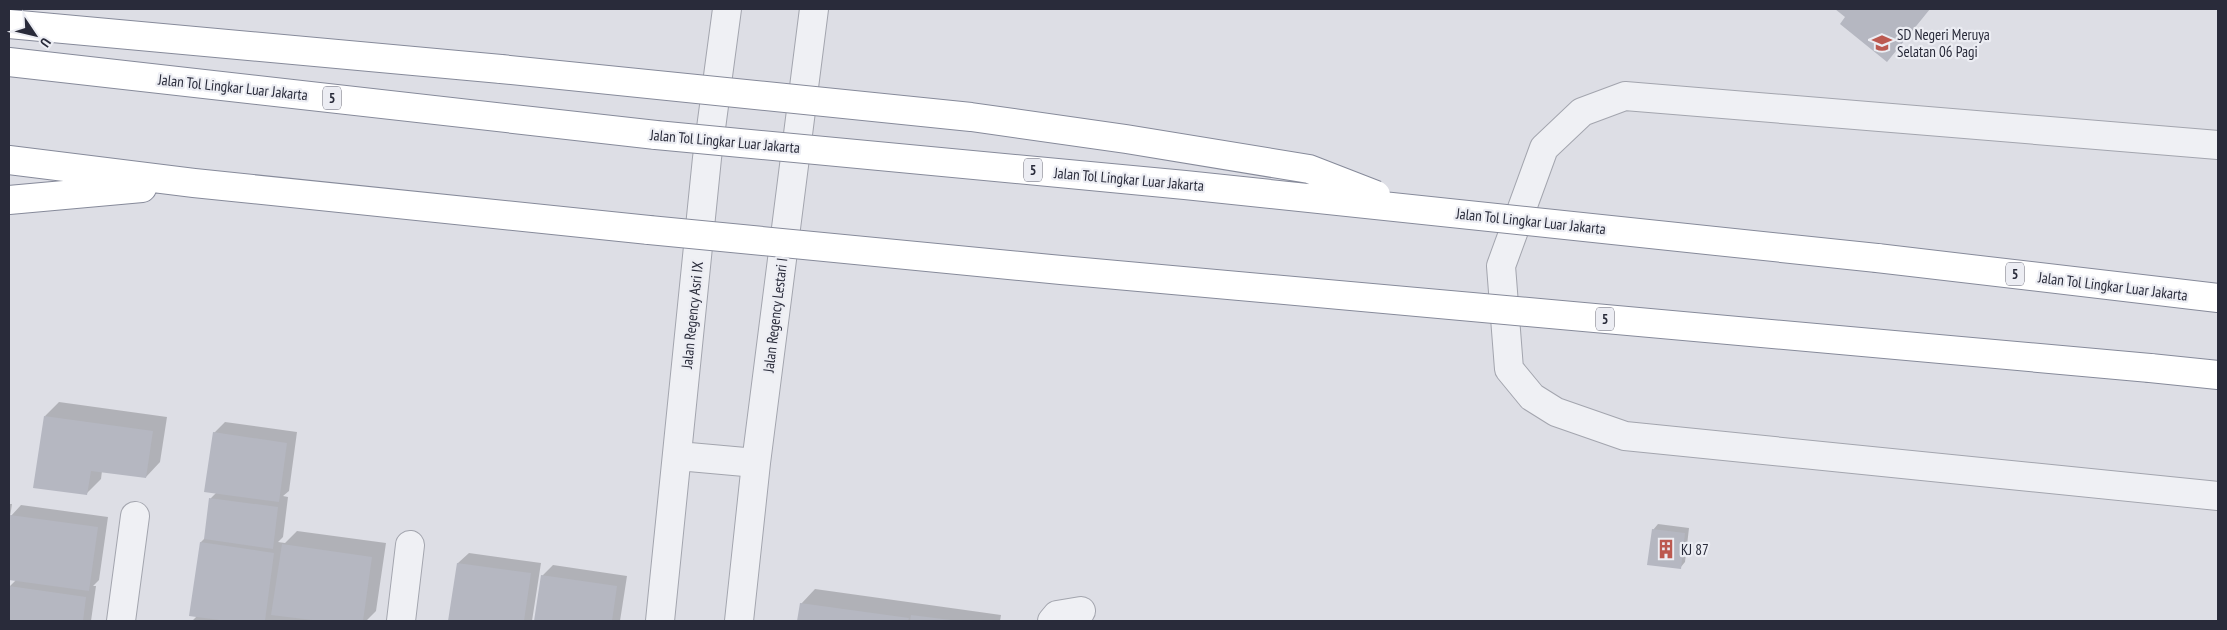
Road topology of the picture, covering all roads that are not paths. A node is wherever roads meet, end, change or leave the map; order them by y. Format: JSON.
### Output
{"nodes":[{"id":1,"x":726,"y":9,"type":"edge"},
{"id":2,"x":814,"y":9,"type":"edge"},
{"id":3,"x":9,"y":24,"type":"edge"},
{"id":4,"x":9,"y":62,"type":"edge"},
{"id":5,"x":2218,"y":145,"type":"edge"},
{"id":6,"x":9,"y":160,"type":"edge"},
{"id":7,"x":194,"y":183,"type":"junction"},
{"id":8,"x":9,"y":200,"type":"edge"},
{"id":9,"x":1410,"y":208,"type":"junction"},
{"id":10,"x":2218,"y":298,"type":"edge"},
{"id":11,"x":2218,"y":375,"type":"edge"},
{"id":12,"x":686,"y":457,"type":"junction"},
{"id":13,"x":750,"y":463,"type":"junction"},
{"id":14,"x":2218,"y":496,"type":"edge"},
{"id":15,"x":135,"y":516,"type":"dead end"},
{"id":16,"x":410,"y":544,"type":"dead end"},
{"id":17,"x":1081,"y":611,"type":"dead end"},
{"id":18,"x":121,"y":621,"type":"edge"},
{"id":19,"x":401,"y":621,"type":"edge"},
{"id":20,"x":660,"y":621,"type":"edge"},
{"id":21,"x":739,"y":621,"type":"edge"},
{"id":22,"x":1052,"y":621,"type":"edge"}],
"edges":[{"from":1,"to":12,"type":"street","name":"Jalan Regency Asri IX"},
{"from":2,"to":13,"type":"street","name":"Jalan Regency Lestari I"},
{"from":3,"to":9,"type":"highway","bridge":true},
{"from":4,"to":9,"type":"highway","name":"Jalan Tol Lingkar Luar Jakarta","number":"5","bridge":true},
{"from":5,"to":14,"type":"street"},
{"from":6,"to":7,"type":"highway","number":"5"},
{"from":7,"to":8,"type":"highway"},
{"from":7,"to":11,"type":"highway","number":"5","bridge":true},
{"from":9,"to":10,"type":"highway","name":"Jalan Tol Lingkar Luar Jakarta","number":"5","bridge":true},
{"from":12,"to":13,"type":"street"},
{"from":12,"to":20,"type":"street","name":"Jalan Regency Asri IX"},
{"from":13,"to":21,"type":"street","name":"Jalan Regency Lestari I"},
{"from":15,"to":18,"type":"street"},
{"from":16,"to":19,"type":"street"},
{"from":17,"to":22,"type":"street"}]}
